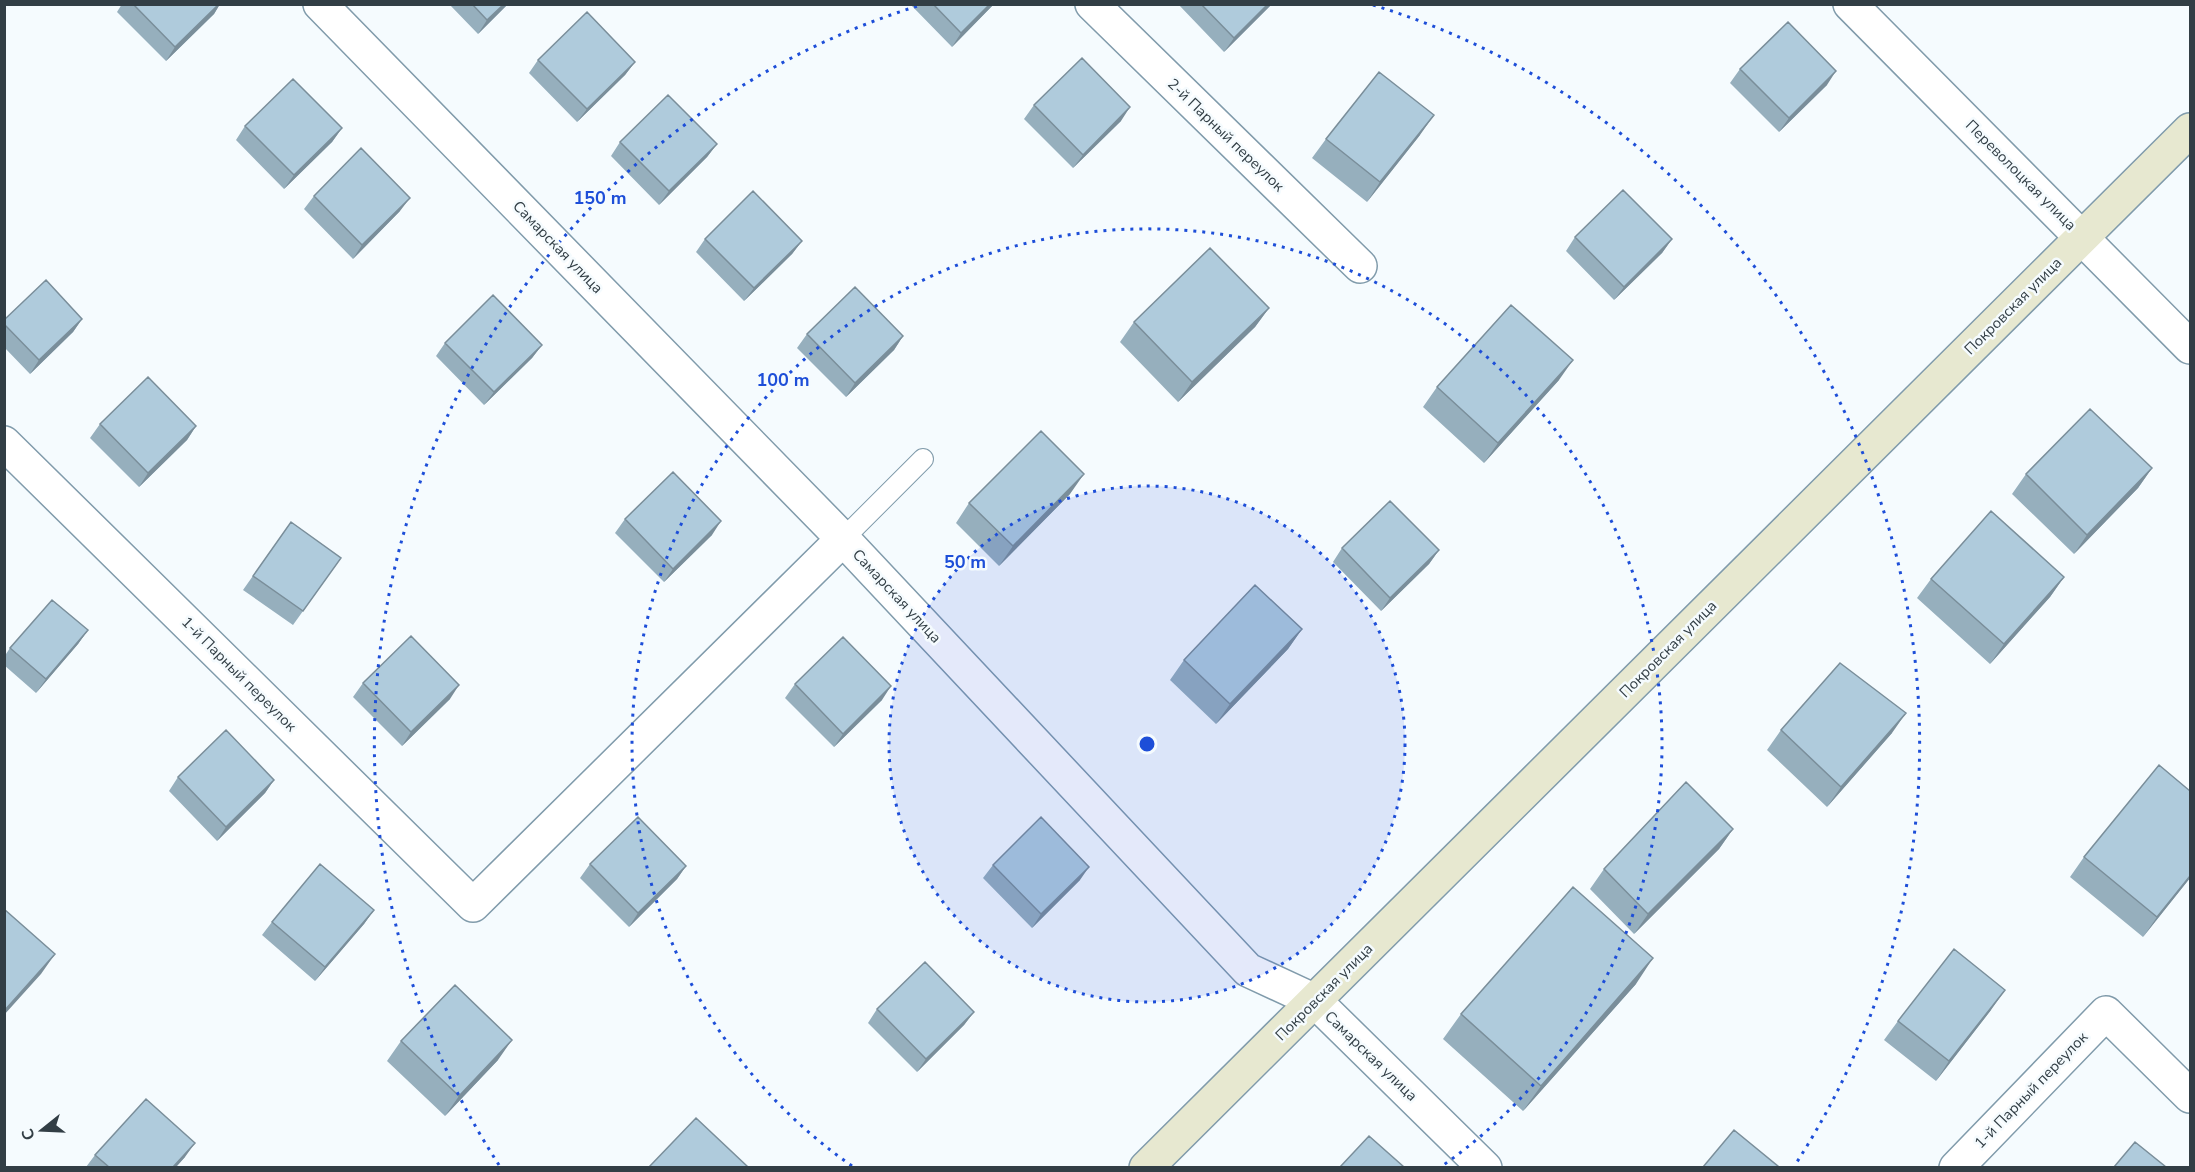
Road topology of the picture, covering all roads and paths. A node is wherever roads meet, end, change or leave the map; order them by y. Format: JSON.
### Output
{"nodes":[{"id":1,"x":320,"y":4,"type":"edge"},
{"id":2,"x":1092,"y":4,"type":"edge"},
{"id":3,"x":1850,"y":4,"type":"edge"},
{"id":4,"x":2190,"y":130,"type":"edge"},
{"id":5,"x":2083,"y":237,"type":"junction"},
{"id":6,"x":1360,"y":266,"type":"dead end"},
{"id":7,"x":2190,"y":347,"type":"edge"},
{"id":8,"x":4,"y":442,"type":"edge"},
{"id":9,"x":923,"y":459,"type":"dead end"},
{"id":10,"x":843,"y":538,"type":"junction"},
{"id":11,"x":1315,"y":1001,"type":"junction"},
{"id":12,"x":2190,"y":1096,"type":"edge"},
{"id":13,"x":1146,"y":1167,"type":"edge"},
{"id":14,"x":1485,"y":1167,"type":"edge"},
{"id":15,"x":1956,"y":1167,"type":"edge"}],
"edges":[{"from":1,"to":10,"type":"street","name":"Самарская улица"},
{"from":2,"to":6,"type":"street","name":"2-й Парный переулок"},
{"from":3,"to":5,"type":"street","name":"Переволоцкая улица"},
{"from":4,"to":5,"type":"street","name":"Покровская улица"},
{"from":5,"to":7,"type":"street","name":"Переволоцкая улица"},
{"from":5,"to":11,"type":"street","name":"Покровская улица"},
{"from":8,"to":10,"type":"street","name":"1-й Парный переулок"},
{"from":9,"to":10,"type":"lane"},
{"from":10,"to":11,"type":"street","name":"Самарская улица"},
{"from":11,"to":13,"type":"street","name":"Покровская улица"},
{"from":11,"to":14,"type":"street","name":"Самарская улица"},
{"from":12,"to":15,"type":"street","name":"1-й Парный переулок"}]}
